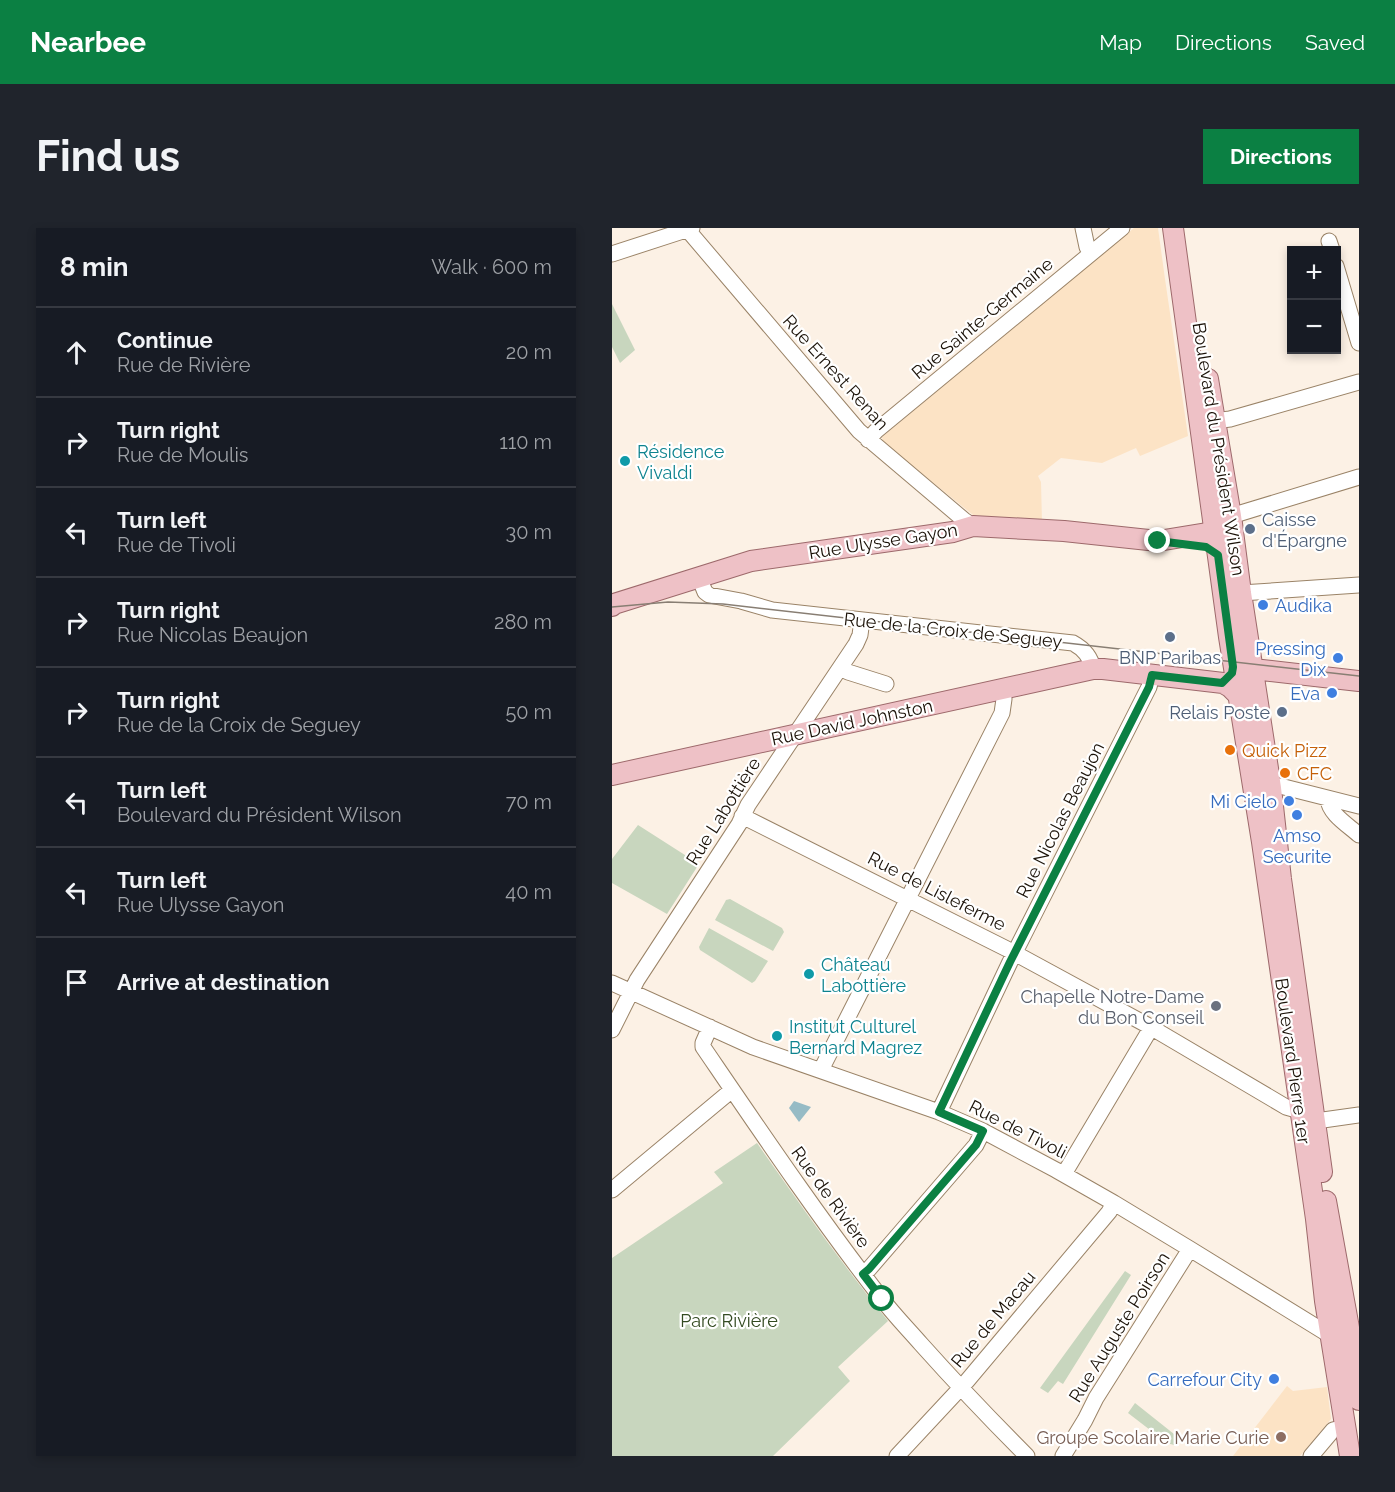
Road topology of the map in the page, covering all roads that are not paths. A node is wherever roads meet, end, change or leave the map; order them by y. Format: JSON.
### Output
{"nodes":[{"id":1,"x":689,"y":228,"type":"edge"},
{"id":2,"x":1083,"y":228,"type":"edge"},
{"id":3,"x":1122,"y":228,"type":"edge"},
{"id":4,"x":1173,"y":228,"type":"edge"},
{"id":5,"x":1185,"y":228,"type":"edge"},
{"id":6,"x":1091,"y":253,"type":"junction"},
{"id":7,"x":612,"y":254,"type":"edge"},
{"id":8,"x":1341,"y":283,"type":"edge"},
{"id":9,"x":1359,"y":343,"type":"edge"},
{"id":10,"x":1359,"y":382,"type":"edge"},
{"id":11,"x":1197,"y":396,"type":"junction"},
{"id":12,"x":1214,"y":421,"type":"junction"},
{"id":13,"x":868,"y":440,"type":"junction"},
{"id":14,"x":1359,"y":477,"type":"edge"},
{"id":15,"x":1231,"y":516,"type":"junction"},
{"id":16,"x":973,"y":526,"type":"junction"},
{"id":17,"x":1214,"y":529,"type":"junction"},
{"id":18,"x":1158,"y":541,"type":"junction"},
{"id":19,"x":1218,"y":555,"type":"junction"},
{"id":20,"x":699,"y":577,"type":"junction"},
{"id":21,"x":1359,"y":585,"type":"edge"},
{"id":22,"x":1241,"y":593,"type":"junction"},
{"id":23,"x":613,"y":603,"type":"edge"},
{"id":24,"x":862,"y":620,"type":"junction"},
{"id":25,"x":840,"y":668,"type":"junction"},
{"id":26,"x":1093,"y":669,"type":"junction"},
{"id":27,"x":1253,"y":669,"type":"junction"},
{"id":28,"x":1152,"y":675,"type":"junction"},
{"id":29,"x":1228,"y":675,"type":"junction"},
{"id":30,"x":1359,"y":681,"type":"edge"},
{"id":31,"x":886,"y":684,"type":"dead end"},
{"id":32,"x":1002,"y":689,"type":"junction"},
{"id":33,"x":1238,"y":695,"type":"junction"},
{"id":34,"x":795,"y":735,"type":"junction"},
{"id":35,"x":1266,"y":761,"type":"junction"},
{"id":36,"x":612,"y":775,"type":"edge"},
{"id":37,"x":1271,"y":788,"type":"junction"},
{"id":38,"x":1328,"y":799,"type":"junction"},
{"id":39,"x":1257,"y":804,"type":"junction"},
{"id":40,"x":1359,"y":807,"type":"edge"},
{"id":41,"x":742,"y":816,"type":"junction"},
{"id":42,"x":1359,"y":835,"type":"edge"},
{"id":43,"x":908,"y":898,"type":"junction"},
{"id":44,"x":1015,"y":953,"type":"junction"},
{"id":45,"x":612,"y":983,"type":"edge"},
{"id":46,"x":631,"y":991,"type":"junction"},
{"id":47,"x":710,"y":1027,"type":"junction"},
{"id":48,"x":1151,"y":1028,"type":"junction"},
{"id":49,"x":612,"y":1030,"type":"edge"},
{"id":50,"x":821,"y":1070,"type":"junction"},
{"id":51,"x":732,"y":1090,"type":"junction"},
{"id":52,"x":1300,"y":1108,"type":"junction"},
{"id":53,"x":939,"y":1112,"type":"junction"},
{"id":54,"x":1359,"y":1115,"type":"edge"},
{"id":55,"x":1316,"y":1120,"type":"junction"},
{"id":56,"x":983,"y":1131,"type":"junction"},
{"id":57,"x":1064,"y":1174,"type":"junction"},
{"id":58,"x":612,"y":1190,"type":"edge"},
{"id":59,"x":1114,"y":1203,"type":"junction"},
{"id":60,"x":1190,"y":1249,"type":"junction"},
{"id":61,"x":863,"y":1274,"type":"junction"},
{"id":62,"x":1332,"y":1336,"type":"junction"},
{"id":63,"x":1356,"y":1352,"type":"edge"},
{"id":64,"x":1335,"y":1361,"type":"junction"},
{"id":65,"x":961,"y":1388,"type":"junction"},
{"id":66,"x":1359,"y":1400,"type":"edge"},
{"id":67,"x":1345,"y":1427,"type":"junction"},
{"id":68,"x":897,"y":1456,"type":"edge"},
{"id":69,"x":1027,"y":1456,"type":"edge"},
{"id":70,"x":1063,"y":1456,"type":"edge"},
{"id":71,"x":1311,"y":1456,"type":"edge"},
{"id":72,"x":1350,"y":1456,"type":"edge"}],
"edges":[{"from":1,"to":7,"type":"street"},
{"from":1,"to":13,"type":"street","name":"Rue Ernest Renan"},
{"from":2,"to":6,"type":"street"},
{"from":3,"to":6,"type":"street","name":"Rue Sainte-Germaine"},
{"from":4,"to":11,"type":"main road","name":"Boulevard du Président Wilson"},
{"from":5,"to":12,"type":"main road","name":"Boulevard du Président Wilson"},
{"from":6,"to":13,"type":"street","name":"Rue Sainte-Germaine"},
{"from":8,"to":9,"type":"street"},
{"from":10,"to":12,"type":"street"},
{"from":11,"to":15,"type":"street"},
{"from":11,"to":17,"type":"main road","name":"Boulevard du Président Wilson"},
{"from":12,"to":15,"type":"main road","name":"Boulevard du Président Wilson"},
{"from":13,"to":16,"type":"street","name":"Rue Ernest Renan"},
{"from":14,"to":15,"type":"street"},
{"from":15,"to":17,"type":"main road"},
{"from":15,"to":22,"type":"main road","name":"Boulevard du Président Wilson"},
{"from":16,"to":18,"type":"main road","name":"Rue Ulysse Gayon"},
{"from":16,"to":20,"type":"main road","name":"Rue Ulysse Gayon"},
{"from":17,"to":18,"type":"main road","name":"Rue Ulysse Gayon"},
{"from":17,"to":19,"type":"main road","name":"Boulevard du Président Wilson"},
{"from":18,"to":19,"type":"main road","name":"Rue Ulysse Gayon"},
{"from":19,"to":27,"type":"main road"},
{"from":19,"to":29,"type":"main road","name":"Boulevard du Président Wilson"},
{"from":20,"to":23,"type":"main road","name":"Rue Ulysse Gayon"},
{"from":20,"to":24,"type":"street","name":"Rue de la Croix de Seguey"},
{"from":21,"to":22,"type":"street"},
{"from":22,"to":27,"type":"main road","name":"Boulevard du Président Wilson"},
{"from":24,"to":25,"type":"street","name":"Rue Labottière"},
{"from":24,"to":26,"type":"street","name":"Rue de la Croix de Seguey"},
{"from":25,"to":31,"type":"street"},
{"from":25,"to":34,"type":"street","name":"Rue Labottière"},
{"from":26,"to":28,"type":"main road"},
{"from":26,"to":32,"type":"main road","name":"Rue David Johnston"},
{"from":27,"to":30,"type":"main road"},
{"from":27,"to":35,"type":"main road","name":"Boulevard Pierre 1er"},
{"from":28,"to":29,"type":"main road"},
{"from":28,"to":44,"type":"street","name":"Rue Nicolas Beaujon"},
{"from":29,"to":33,"type":"main road"},
{"from":32,"to":34,"type":"main road","name":"Rue David Johnston"},
{"from":32,"to":43,"type":"street"},
{"from":33,"to":35,"type":"main road"},
{"from":33,"to":39,"type":"main road","name":"Boulevard Pierre 1er"},
{"from":34,"to":36,"type":"main road","name":"Rue David Johnston"},
{"from":34,"to":41,"type":"street","name":"Rue Labottière"},
{"from":35,"to":37,"type":"main road","name":"Boulevard Pierre 1er"},
{"from":37,"to":38,"type":"street"},
{"from":37,"to":39,"type":"street"},
{"from":37,"to":55,"type":"main road","name":"Boulevard Pierre 1er"},
{"from":38,"to":40,"type":"street"},
{"from":38,"to":42,"type":"street"},
{"from":39,"to":52,"type":"main road","name":"Boulevard Pierre 1er"},
{"from":41,"to":43,"type":"street","name":"Rue de Lisleferme"},
{"from":41,"to":46,"type":"street","name":"Rue Labottière"},
{"from":43,"to":44,"type":"street","name":"Rue de Lisleferme"},
{"from":43,"to":50,"type":"street"},
{"from":44,"to":48,"type":"street","name":"Rue de Lisleferme"},
{"from":44,"to":53,"type":"street","name":"Rue Nicolas Beaujon"},
{"from":45,"to":46,"type":"street","name":"Rue de Tivoli"},
{"from":46,"to":47,"type":"street","name":"Rue de Tivoli"},
{"from":46,"to":49,"type":"street","name":"Rue Labottière"},
{"from":47,"to":50,"type":"street","name":"Rue de Tivoli"},
{"from":47,"to":51,"type":"street","name":"Rue de Rivière"},
{"from":48,"to":52,"type":"street","name":"Rue de Lisleferme"},
{"from":48,"to":57,"type":"street"},
{"from":50,"to":53,"type":"street","name":"Rue de Tivoli"},
{"from":51,"to":58,"type":"street"},
{"from":51,"to":61,"type":"street","name":"Rue de Rivière"},
{"from":52,"to":62,"type":"main road","name":"Boulevard Pierre 1er"},
{"from":53,"to":56,"type":"street","name":"Rue de Tivoli"},
{"from":54,"to":55,"type":"street"},
{"from":55,"to":63,"type":"main road","name":"Boulevard Pierre 1er"},
{"from":56,"to":57,"type":"street","name":"Rue de Tivoli"},
{"from":56,"to":61,"type":"street"},
{"from":57,"to":59,"type":"street","name":"Rue de Tivoli"},
{"from":59,"to":60,"type":"street","name":"Rue de Tivoli"},
{"from":59,"to":65,"type":"street","name":"Rue de Macau"},
{"from":60,"to":62,"type":"street","name":"Rue de Tivoli"},
{"from":60,"to":70,"type":"street","name":"Rue Auguste Poirson"},
{"from":61,"to":65,"type":"street","name":"Rue de Rivière"},
{"from":62,"to":63,"type":"street","name":"Rue de Tivoli"},
{"from":62,"to":64,"type":"main road","name":"Boulevard Pierre 1er"},
{"from":63,"to":64,"type":"street"},
{"from":63,"to":66,"type":"main road","name":"Boulevard Pierre 1er"},
{"from":64,"to":67,"type":"main road","name":"Boulevard Pierre 1er"},
{"from":65,"to":68,"type":"street","name":"Rue de Macau"},
{"from":65,"to":69,"type":"street","name":"Rue de Rivière"},
{"from":67,"to":71,"type":"street"},
{"from":67,"to":72,"type":"main road","name":"Boulevard Pierre 1er"}]}
